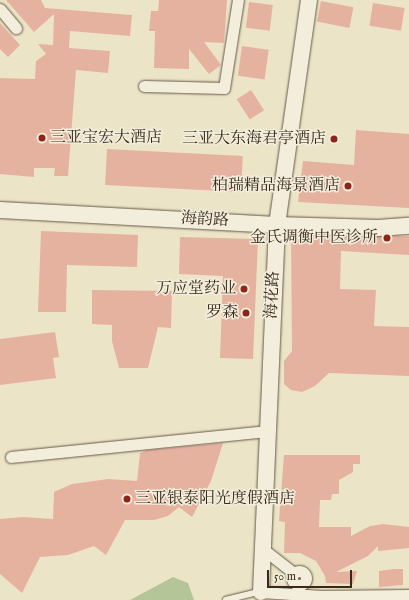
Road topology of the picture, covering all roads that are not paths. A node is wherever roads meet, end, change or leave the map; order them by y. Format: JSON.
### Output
{"nodes":[{"id":1,"x":238,"y":0,"type":"edge"},
{"id":2,"x":305,"y":0,"type":"edge"},
{"id":3,"x":0,"y":9,"type":"edge"},
{"id":4,"x":16,"y":28,"type":"dead end"},
{"id":5,"x":144,"y":86,"type":"dead end"},
{"id":6,"x":0,"y":210,"type":"edge"},
{"id":7,"x":277,"y":225,"type":"junction"},
{"id":8,"x":409,"y":226,"type":"edge"},
{"id":9,"x":267,"y":431,"type":"junction"},
{"id":10,"x":11,"y":457,"type":"dead end"},
{"id":11,"x":263,"y":549,"type":"junction"},
{"id":12,"x":261,"y":592,"type":"junction"},
{"id":13,"x":409,"y":595,"type":"edge"},
{"id":14,"x":322,"y":596,"type":"junction"},
{"id":15,"x":226,"y":600,"type":"edge"}],
"edges":[{"from":1,"to":5,"type":"street"},
{"from":2,"to":7,"type":"street","name":"海花路"},
{"from":3,"to":4,"type":"street"},
{"from":6,"to":7,"type":"street","name":"海韵路"},
{"from":7,"to":8,"type":"street","name":"海韵路"},
{"from":7,"to":9,"type":"street","name":"海花路"},
{"from":9,"to":10,"type":"street"},
{"from":9,"to":11,"type":"street","name":"海花路"},
{"from":11,"to":12,"type":"street","name":"海花路"},
{"from":11,"to":14,"type":"street"},
{"from":12,"to":14,"type":"street"},
{"from":12,"to":15,"type":"lane"},
{"from":13,"to":14,"type":"street"}]}
